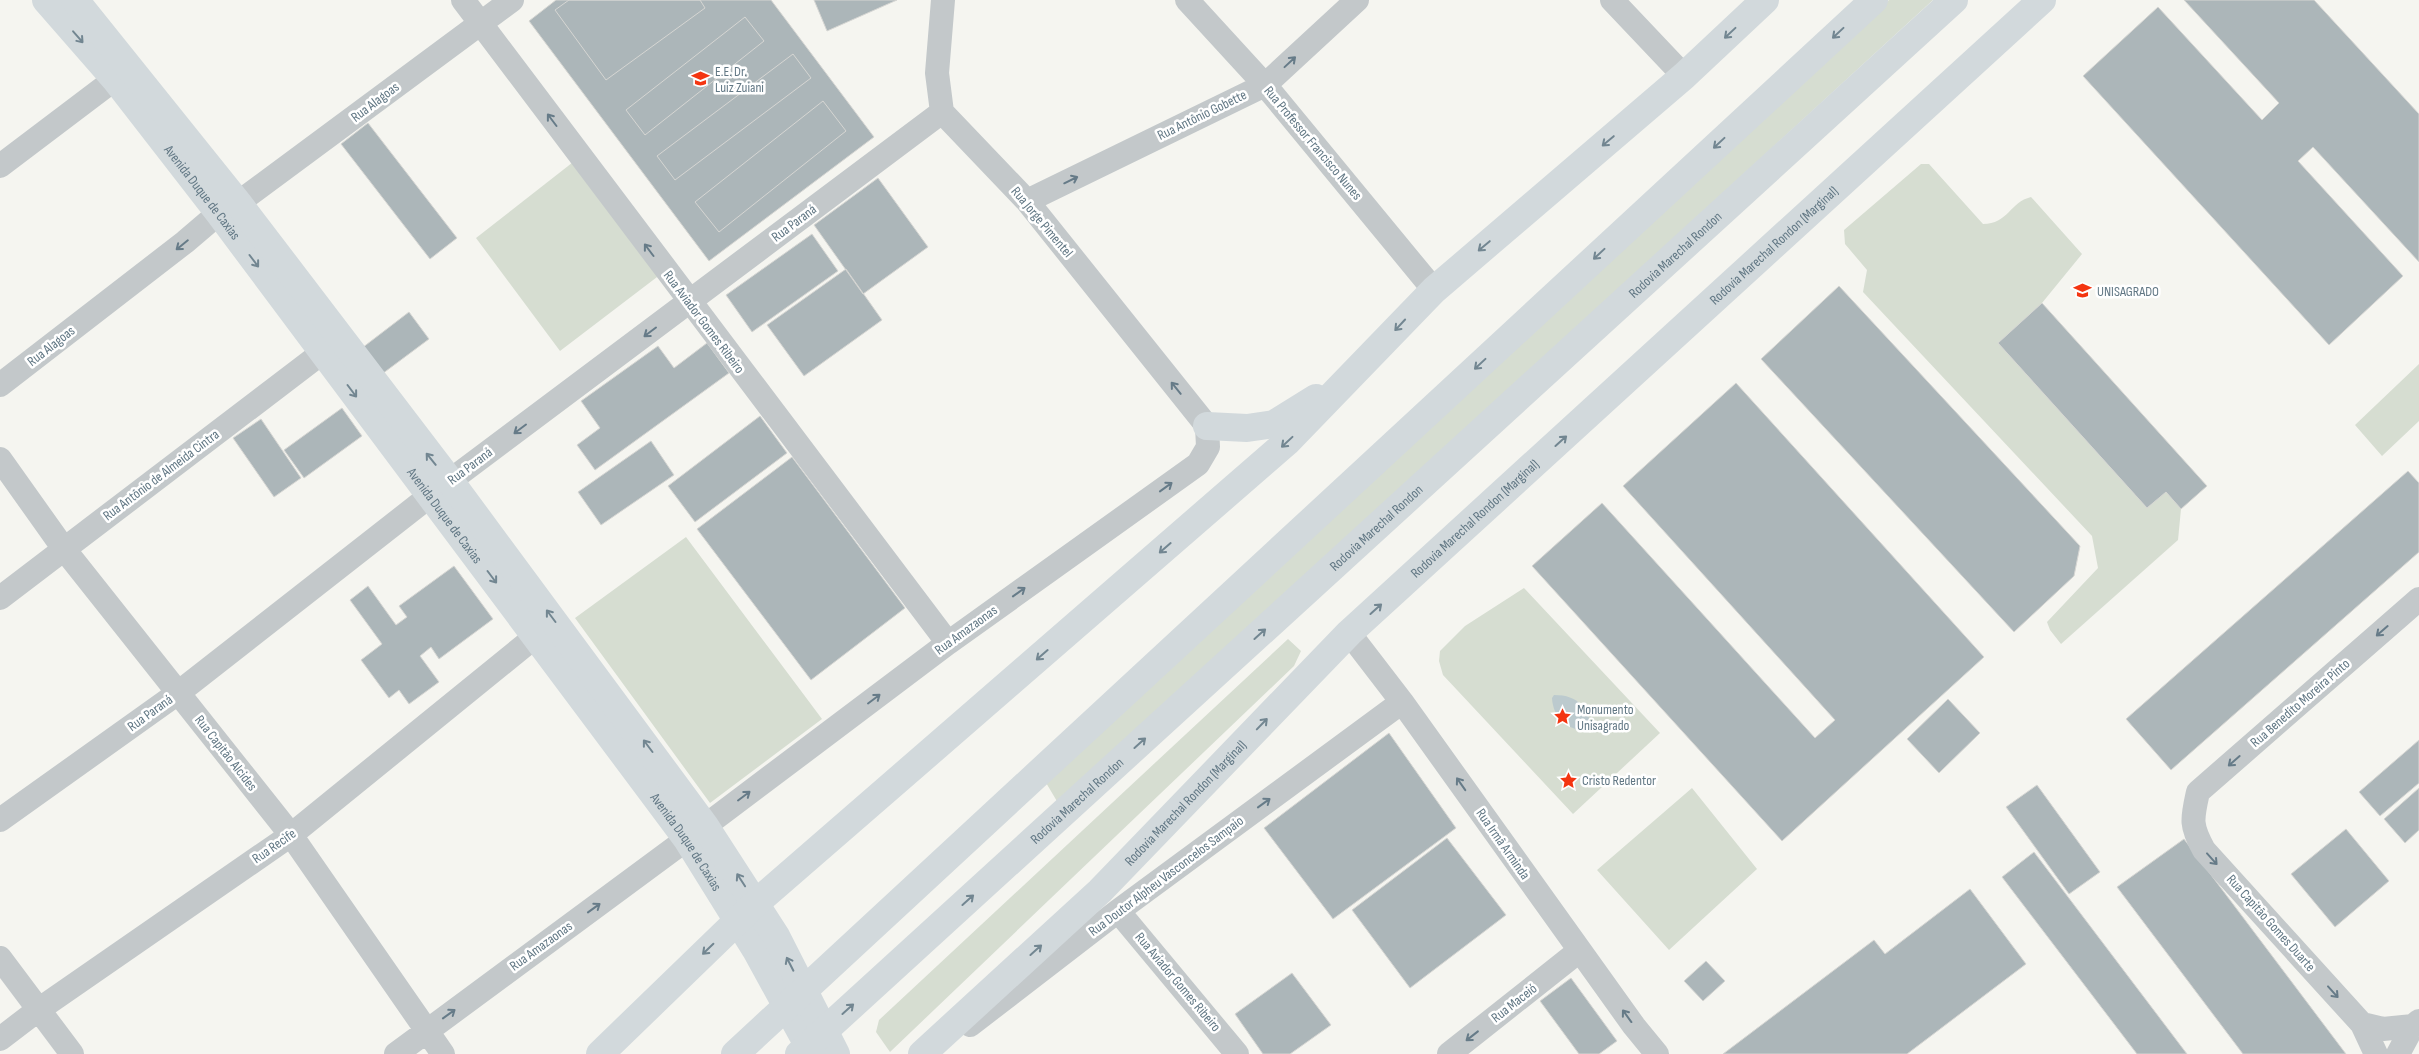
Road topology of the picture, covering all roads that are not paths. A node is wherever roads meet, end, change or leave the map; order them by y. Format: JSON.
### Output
{"nodes":[{"id":1,"x":46,"y":0,"type":"edge"},
{"id":2,"x":75,"y":0,"type":"edge"},
{"id":3,"x":463,"y":0,"type":"edge"},
{"id":4,"x":512,"y":0,"type":"edge"},
{"id":5,"x":943,"y":0,"type":"edge"},
{"id":6,"x":1187,"y":0,"type":"edge"},
{"id":7,"x":1357,"y":0,"type":"edge"},
{"id":8,"x":1612,"y":0,"type":"edge"},
{"id":9,"x":1765,"y":0,"type":"edge"},
{"id":10,"x":1874,"y":0,"type":"edge"},
{"id":11,"x":1954,"y":0,"type":"edge"},
{"id":12,"x":2042,"y":0,"type":"edge"},
{"id":13,"x":480,"y":24,"type":"junction"},
{"id":14,"x":1684,"y":76,"type":"junction"},
{"id":15,"x":115,"y":79,"type":"junction"},
{"id":16,"x":1265,"y":85,"type":"junction"},
{"id":17,"x":942,"y":112,"type":"junction"},
{"id":18,"x":0,"y":166,"type":"edge"},
{"id":19,"x":1027,"y":201,"type":"junction"},
{"id":20,"x":228,"y":208,"type":"junction"},
{"id":21,"x":1434,"y":290,"type":"junction"},
{"id":22,"x":689,"y":303,"type":"junction"},
{"id":23,"x":323,"y":352,"type":"junction"},
{"id":24,"x":1352,"y":377,"type":"junction"},
{"id":25,"x":0,"y":386,"type":"edge"},
{"id":26,"x":1207,"y":426,"type":"junction"},
{"id":27,"x":0,"y":459,"type":"edge"},
{"id":28,"x":440,"y":488,"type":"junction"},
{"id":29,"x":64,"y":549,"type":"junction"},
{"id":30,"x":0,"y":598,"type":"edge"},
{"id":31,"x":2419,"y":599,"type":"edge"},
{"id":32,"x":1349,"y":633,"type":"junction"},
{"id":33,"x":536,"y":636,"type":"junction"},
{"id":34,"x":948,"y":643,"type":"junction"},
{"id":35,"x":178,"y":692,"type":"junction"},
{"id":36,"x":1402,"y":702,"type":"junction"},
{"id":37,"x":2193,"y":816,"type":"joint"},
{"id":38,"x":0,"y":820,"type":"edge"},
{"id":39,"x":696,"y":832,"type":"junction"},
{"id":40,"x":291,"y":836,"type":"junction"},
{"id":41,"x":1118,"y":911,"type":"junction"},
{"id":42,"x":747,"y":912,"type":"junction"},
{"id":43,"x":766,"y":943,"type":"junction"},
{"id":44,"x":1580,"y":951,"type":"junction"},
{"id":45,"x":0,"y":958,"type":"edge"},
{"id":46,"x":38,"y":1010,"type":"junction"},
{"id":47,"x":2362,"y":1024,"type":"junction"},
{"id":48,"x":2416,"y":1024,"type":"edge"},
{"id":49,"x":426,"y":1030,"type":"junction"},
{"id":50,"x":0,"y":1039,"type":"edge"},
{"id":51,"x":72,"y":1054,"type":"edge"},
{"id":52,"x":396,"y":1054,"type":"edge"},
{"id":53,"x":443,"y":1054,"type":"edge"},
{"id":54,"x":600,"y":1054,"type":"edge"},
{"id":55,"x":735,"y":1054,"type":"edge"},
{"id":56,"x":799,"y":1054,"type":"edge"},
{"id":57,"x":813,"y":1054,"type":"edge"},
{"id":58,"x":836,"y":1054,"type":"edge"},
{"id":59,"x":922,"y":1054,"type":"edge"},
{"id":60,"x":932,"y":1054,"type":"edge"},
{"id":61,"x":1237,"y":1054,"type":"edge"},
{"id":62,"x":1449,"y":1054,"type":"edge"},
{"id":63,"x":1657,"y":1054,"type":"edge"},
{"id":64,"x":2376,"y":1054,"type":"edge"},
{"id":65,"x":2398,"y":1054,"type":"edge"},
{"id":66,"x":2409,"y":1054,"type":"edge"}],
"edges":[{"from":1,"to":15,"type":"main road","name":"Avenida Duque de Caxias","one_way":true},
{"from":2,"to":20,"type":"main road","name":"Avenida Duque de Caxias"},
{"from":3,"to":13,"type":"street","name":"Rua Aviador Gomes Ribeiro"},
{"from":4,"to":13,"type":"street","name":"Rua Alagoas"},
{"from":5,"to":17,"type":"street"},
{"from":6,"to":16,"type":"street","name":"Rua Professor Francisco Nunes"},
{"from":16,"to":7,"type":"street","name":"Rua Antônio Gobette","one_way":true},
{"from":8,"to":14,"type":"street"},
{"from":9,"to":14,"type":"main road","one_way":true},
{"from":10,"to":55,"type":"main road","one_way":true},
{"from":56,"to":11,"type":"main road","name":"Rodovia Marechal Rondon","one_way":true},
{"from":32,"to":12,"type":"main road","name":"Rodovia Marechal Rondon (Marginal)","one_way":true},
{"from":13,"to":20,"type":"street","name":"Rua Alagoas"},
{"from":22,"to":13,"type":"street","name":"Rua Aviador Gomes Ribeiro","one_way":true},
{"from":14,"to":21,"type":"main road","one_way":true},
{"from":15,"to":18,"type":"street"},
{"from":15,"to":20,"type":"main road","name":"Avenida Duque de Caxias"},
{"from":19,"to":16,"type":"street","name":"Rua Antônio Gobette","one_way":true},
{"from":16,"to":21,"type":"street","name":"Rua Professor Francisco Nunes"},
{"from":17,"to":19,"type":"street","name":"Rua Jorge Pimentel"},
{"from":17,"to":22,"type":"street","name":"Rua Paraná"},
{"from":26,"to":19,"type":"street","name":"Rua Jorge Pimentel","one_way":true},
{"from":20,"to":23,"type":"main road","name":"Avenida Duque de Caxias","one_way":true},
{"from":20,"to":25,"type":"street","name":"Rua Alagoas","one_way":true},
{"from":28,"to":20,"type":"main road","name":"Avenida Duque de Caxias","one_way":true},
{"from":21,"to":24,"type":"main road","one_way":true},
{"from":22,"to":28,"type":"street","name":"Rua Paraná","one_way":true},
{"from":22,"to":34,"type":"street","name":"Rua Aviador Gomes Ribeiro"},
{"from":23,"to":28,"type":"main road","name":"Avenida Duque de Caxias","one_way":true},
{"from":23,"to":29,"type":"street","name":"Rua Antônio de Almeida Cintra"},
{"from":24,"to":26,"type":"main road"},
{"from":24,"to":42,"type":"main road","one_way":true},
{"from":34,"to":26,"type":"street","name":"Rua Amazaonas","one_way":true},
{"from":27,"to":29,"type":"street","name":"Rua Capitão Alcides"},
{"from":28,"to":33,"type":"main road","name":"Avenida Duque de Caxias","one_way":true},
{"from":28,"to":35,"type":"street","name":"Rua Paraná"},
{"from":39,"to":28,"type":"main road","name":"Avenida Duque de Caxias","one_way":true},
{"from":29,"to":30,"type":"street","name":"Rua Antônio de Almeida Cintra"},
{"from":29,"to":35,"type":"street","name":"Rua Capitão Alcides"},
{"from":31,"to":37,"type":"street","name":"Rua Benedito Moreira Pinto","one_way":true},
{"from":32,"to":36,"type":"street","name":"Rua Irmã Arminda"},
{"from":59,"to":32,"type":"main road","name":"Rodovia Marechal Rondon (Marginal)","one_way":true},
{"from":33,"to":39,"type":"main road","name":"Avenida Duque de Caxias"},
{"from":33,"to":40,"type":"street","name":"Rua Recife"},
{"from":39,"to":34,"type":"street","name":"Rua Amazaonas","one_way":true},
{"from":35,"to":38,"type":"street","name":"Rua Paraná"},
{"from":35,"to":40,"type":"street","name":"Rua Capitão Alcides"},
{"from":41,"to":36,"type":"street","name":"Rua Doutor Alpheu Vasconcelos Sampaio","one_way":true},
{"from":44,"to":36,"type":"street","name":"Rua Irmã Arminda","one_way":true},
{"from":37,"to":47,"type":"street","name":"Rua Capitão Gomes Duarte","one_way":true},
{"from":39,"to":42,"type":"main road","name":"Avenida Duque de Caxias"},
{"from":49,"to":39,"type":"street","name":"Rua Amazaonas","one_way":true},
{"from":40,"to":46,"type":"street","name":"Rua Recife"},
{"from":40,"to":49,"type":"street","name":"Rua Capitão Alcides"},
{"from":41,"to":60,"type":"street","name":"Rua Doutor Alpheu Vasconcelos Sampaio"},
{"from":41,"to":61,"type":"street","name":"Rua Aviador Gomes Ribeiro"},
{"from":42,"to":43,"type":"main road","name":"Avenida Duque de Caxias"},
{"from":42,"to":54,"type":"main road","one_way":true},
{"from":43,"to":57,"type":"main road","name":"Avenida Duque de Caxias"},
{"from":58,"to":43,"type":"main road","name":"Avenida Duque de Caxias","one_way":true},
{"from":44,"to":62,"type":"street","name":"Rua Maceió","one_way":true},
{"from":63,"to":44,"type":"street","name":"Rua Irmã Arminda","one_way":true},
{"from":45,"to":46,"type":"street"},
{"from":46,"to":50,"type":"street","name":"Rua Recife"},
{"from":46,"to":51,"type":"street"},
{"from":47,"to":48,"type":"street"},
{"from":47,"to":64,"type":"street","name":"Rua Capitão Gomes Duarte"},
{"from":48,"to":65,"type":"street"},
{"from":48,"to":66,"type":"street"},
{"from":49,"to":52,"type":"street","name":"Rua Amazaonas"},
{"from":49,"to":53,"type":"street","name":"Rua Capitão Alcides"}]}
